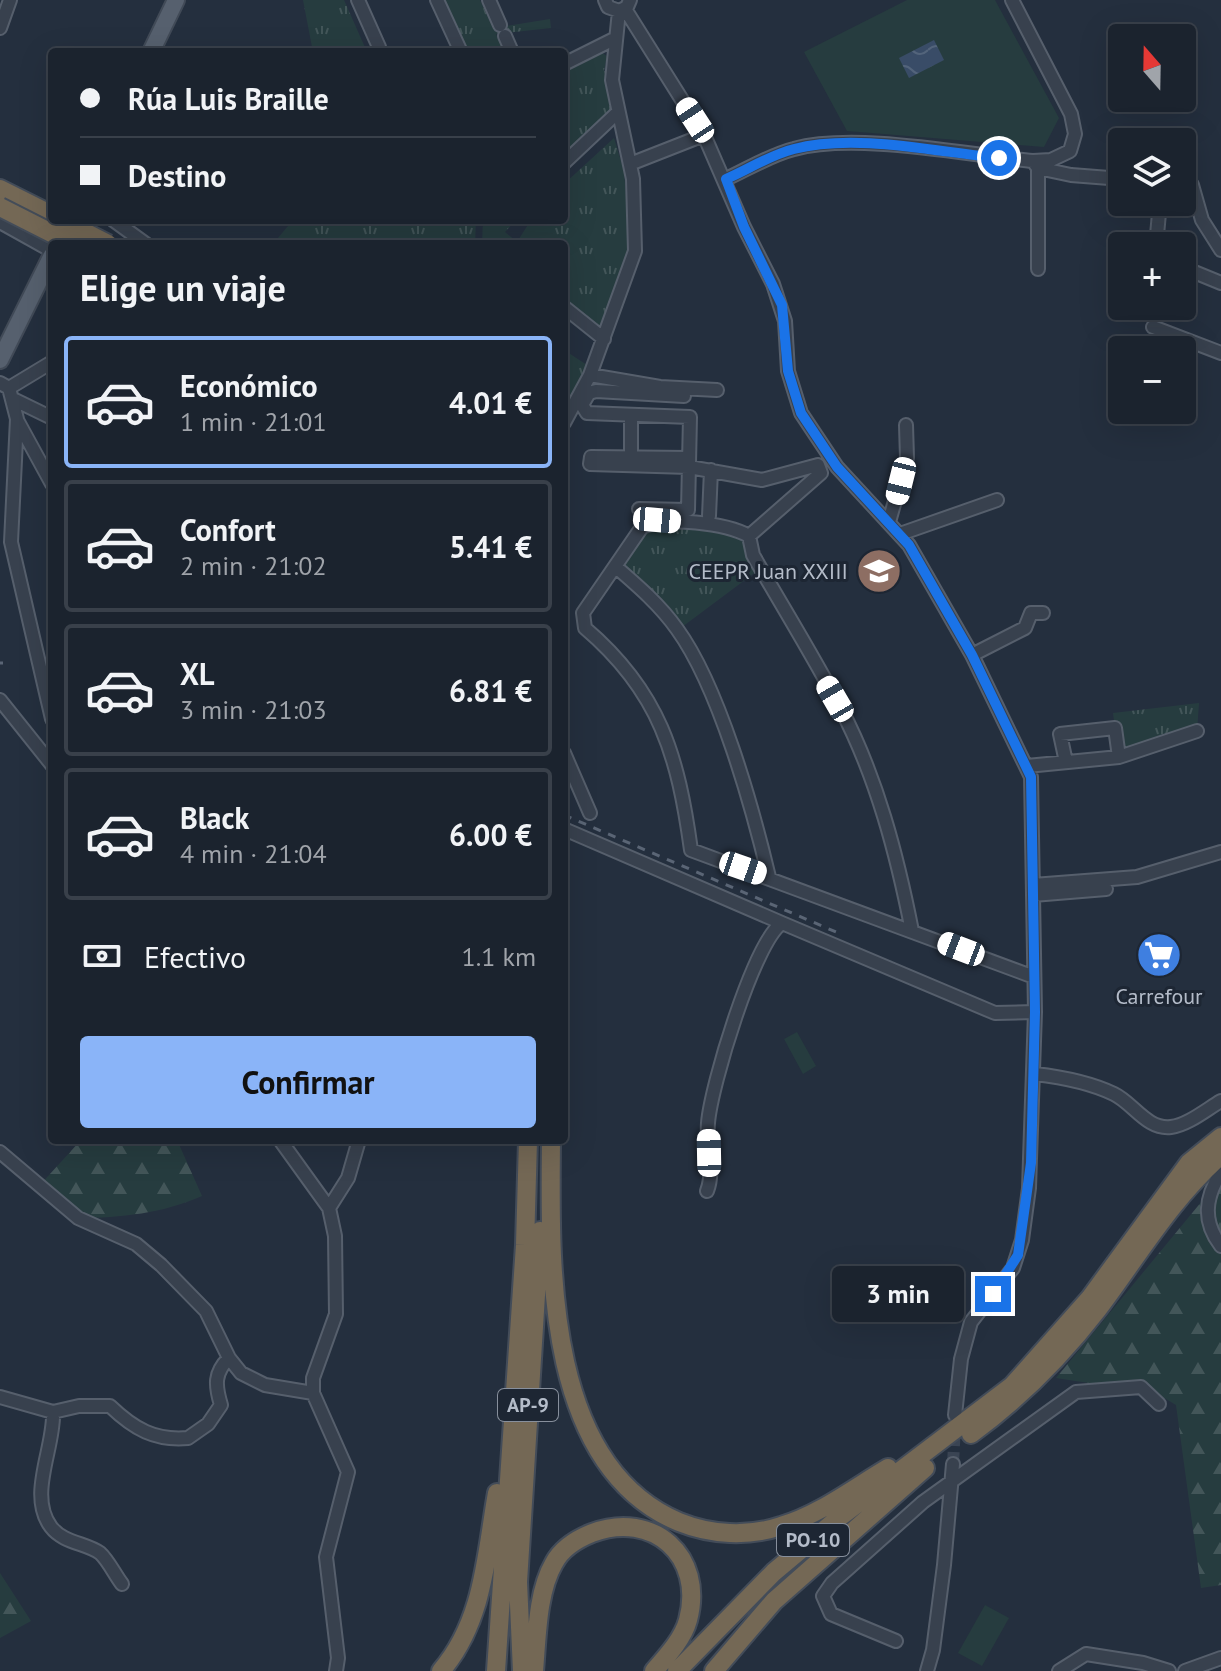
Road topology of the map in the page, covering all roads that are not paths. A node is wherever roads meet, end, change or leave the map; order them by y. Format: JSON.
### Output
{"nodes":[{"id":1,"x":10,"y":0,"type":"edge"},
{"id":2,"x":176,"y":0,"type":"edge"},
{"id":3,"x":350,"y":0,"type":"edge"},
{"id":4,"x":358,"y":0,"type":"edge"},
{"id":5,"x":437,"y":0,"type":"edge"},
{"id":6,"x":489,"y":0,"type":"edge"},
{"id":7,"x":605,"y":0,"type":"edge"},
{"id":8,"x":1009,"y":0,"type":"edge"},
{"id":9,"x":625,"y":7,"type":"edge"},
{"id":10,"x":0,"y":28,"type":"edge"},
{"id":11,"x":614,"y":39,"type":"junction"},
{"id":12,"x":153,"y":48,"type":"edge"},
{"id":13,"x":372,"y":48,"type":"edge"},
{"id":14,"x":378,"y":48,"type":"edge"},
{"id":15,"x":459,"y":48,"type":"edge"},
{"id":16,"x":510,"y":48,"type":"edge"},
{"id":17,"x":568,"y":62,"type":"edge"},
{"id":18,"x":618,"y":112,"type":"junction"},
{"id":19,"x":704,"y":135,"type":"junction"},
{"id":20,"x":1064,"y":154,"type":"junction"},
{"id":21,"x":568,"y":159,"type":"edge"},
{"id":22,"x":630,"y":164,"type":"junction"},
{"id":23,"x":1036,"y":164,"type":"junction"},
{"id":24,"x":1087,"y":175,"type":"junction"},
{"id":25,"x":1108,"y":177,"type":"edge"},
{"id":26,"x":726,"y":179,"type":"junction"},
{"id":27,"x":0,"y":189,"type":"edge"},
{"id":28,"x":1196,"y":199,"type":"edge"},
{"id":29,"x":0,"y":207,"type":"edge"},
{"id":30,"x":48,"y":213,"type":"edge"},
{"id":31,"x":0,"y":222,"type":"edge"},
{"id":32,"x":69,"y":224,"type":"edge"},
{"id":33,"x":118,"y":224,"type":"edge"},
{"id":34,"x":65,"y":240,"type":"edge"},
{"id":35,"x":100,"y":240,"type":"edge"},
{"id":36,"x":140,"y":240,"type":"edge"},
{"id":37,"x":1221,"y":250,"type":"edge"},
{"id":38,"x":48,"y":251,"type":"edge"},
{"id":39,"x":48,"y":261,"type":"edge"},
{"id":40,"x":1038,"y":269,"type":"dead end"},
{"id":41,"x":1196,"y":273,"type":"edge"},
{"id":42,"x":1221,"y":283,"type":"edge"},
{"id":43,"x":568,"y":310,"type":"edge"},
{"id":44,"x":1153,"y":327,"type":"dead end"},
{"id":45,"x":604,"y":339,"type":"junction"},
{"id":46,"x":1221,"y":353,"type":"edge"},
{"id":47,"x":0,"y":360,"type":"edge"},
{"id":48,"x":48,"y":367,"type":"edge"},
{"id":49,"x":590,"y":375,"type":"junction"},
{"id":50,"x":9,"y":389,"type":"edge"},
{"id":51,"x":717,"y":390,"type":"dead end"},
{"id":52,"x":684,"y":396,"type":"dead end"},
{"id":53,"x":48,"y":415,"type":"edge"},
{"id":54,"x":631,"y":415,"type":"junction"},
{"id":55,"x":568,"y":416,"type":"edge"},
{"id":56,"x":17,"y":419,"type":"junction"},
{"id":57,"x":906,"y":425,"type":"dead end"},
{"id":58,"x":826,"y":453,"type":"junction"},
{"id":59,"x":689,"y":462,"type":"junction"},
{"id":60,"x":818,"y":465,"type":"junction"},
{"id":61,"x":837,"y":467,"type":"junction"},
{"id":62,"x":711,"y":470,"type":"junction"},
{"id":63,"x":48,"y":477,"type":"edge"},
{"id":64,"x":997,"y":500,"type":"dead end"},
{"id":65,"x":639,"y":509,"type":"dead end"},
{"id":66,"x":709,"y":516,"type":"dead end"},
{"id":67,"x":889,"y":522,"type":"junction"},
{"id":68,"x":900,"y":534,"type":"junction"},
{"id":69,"x":749,"y":536,"type":"junction"},
{"id":70,"x":616,"y":567,"type":"junction"},
{"id":71,"x":1043,"y":613,"type":"dead end"},
{"id":72,"x":972,"y":655,"type":"junction"},
{"id":73,"x":48,"y":685,"type":"edge"},
{"id":74,"x":0,"y":700,"type":"edge"},
{"id":75,"x":1113,"y":713,"type":"dead end"},
{"id":76,"x":1115,"y":728,"type":"junction"},
{"id":77,"x":1197,"y":731,"type":"dead end"},
{"id":78,"x":1119,"y":757,"type":"junction"},
{"id":79,"x":48,"y":760,"type":"edge"},
{"id":80,"x":568,"y":762,"type":"edge"},
{"id":81,"x":1066,"y":762,"type":"junction"},
{"id":82,"x":1027,"y":766,"type":"junction"},
{"id":83,"x":590,"y":813,"type":"dead end"},
{"id":84,"x":568,"y":831,"type":"edge"},
{"id":85,"x":1218,"y":857,"type":"edge"},
{"id":86,"x":769,"y":877,"type":"junction"},
{"id":87,"x":1033,"y":890,"type":"junction"},
{"id":88,"x":782,"y":923,"type":"junction"},
{"id":89,"x":912,"y":931,"type":"junction"},
{"id":90,"x":1034,"y":977,"type":"junction"},
{"id":91,"x":1035,"y":1012,"type":"junction"},
{"id":92,"x":1035,"y":1074,"type":"junction"},
{"id":93,"x":1221,"y":1101,"type":"edge"},
{"id":94,"x":1221,"y":1137,"type":"edge"},
{"id":95,"x":283,"y":1144,"type":"edge"},
{"id":96,"x":358,"y":1144,"type":"edge"},
{"id":97,"x":528,"y":1144,"type":"edge"},
{"id":98,"x":542,"y":1144,"type":"edge"},
{"id":99,"x":551,"y":1144,"type":"edge"},
{"id":100,"x":0,"y":1152,"type":"edge"},
{"id":101,"x":1221,"y":1155,"type":"edge"},
{"id":102,"x":1221,"y":1172,"type":"edge"},
{"id":103,"x":707,"y":1191,"type":"dead end"},
{"id":104,"x":329,"y":1208,"type":"junction"},
{"id":105,"x":1221,"y":1246,"type":"edge"},
{"id":106,"x":229,"y":1358,"type":"junction"},
{"id":107,"x":313,"y":1393,"type":"junction"},
{"id":108,"x":513,"y":1395,"type":"junction"},
{"id":109,"x":0,"y":1397,"type":"edge"},
{"id":110,"x":1159,"y":1404,"type":"dead end"},
{"id":111,"x":53,"y":1412,"type":"junction"},
{"id":112,"x":959,"y":1420,"type":"junction"},
{"id":113,"x":953,"y":1464,"type":"tunnel mouth"},
{"id":114,"x":925,"y":1468,"type":"junction"},
{"id":115,"x":950,"y":1485,"type":"junction"},
{"id":116,"x":122,"y":1584,"type":"dead end"},
{"id":117,"x":896,"y":1641,"type":"dead end"},
{"id":118,"x":1221,"y":1658,"type":"edge"},
{"id":119,"x":336,"y":1671,"type":"edge"},
{"id":120,"x":441,"y":1671,"type":"edge"},
{"id":121,"x":496,"y":1671,"type":"edge"},
{"id":122,"x":522,"y":1671,"type":"edge"},
{"id":123,"x":534,"y":1671,"type":"edge"},
{"id":124,"x":654,"y":1671,"type":"edge"},
{"id":125,"x":677,"y":1671,"type":"edge"},
{"id":126,"x":693,"y":1671,"type":"edge"},
{"id":127,"x":714,"y":1671,"type":"edge"},
{"id":128,"x":927,"y":1671,"type":"edge"},
{"id":129,"x":1059,"y":1671,"type":"edge"},
{"id":130,"x":1169,"y":1671,"type":"edge"},
{"id":131,"x":1185,"y":1671,"type":"edge"}],
"edges":[{"from":1,"to":10,"type":"street"},
{"from":2,"to":12,"type":"main road"},
{"from":3,"to":13,"type":"street"},
{"from":4,"to":14,"type":"street"},
{"from":5,"to":15,"type":"street"},
{"from":6,"to":16,"type":"street"},
{"from":7,"to":9,"type":"street"},
{"from":8,"to":20,"type":"street"},
{"from":9,"to":11,"type":"street"},
{"from":9,"to":19,"type":"street"},
{"from":11,"to":17,"type":"street"},
{"from":11,"to":18,"type":"street"},
{"from":18,"to":21,"type":"street"},
{"from":18,"to":22,"type":"street"},
{"from":19,"to":22,"type":"street"},
{"from":19,"to":26,"type":"street"},
{"from":20,"to":23,"type":"street"},
{"from":20,"to":24,"type":"street"},
{"from":22,"to":45,"type":"street"},
{"from":23,"to":24,"type":"street"},
{"from":23,"to":26,"type":"street"},
{"from":23,"to":40,"type":"street"},
{"from":24,"to":25,"type":"street"},
{"from":26,"to":58,"type":"street"},
{"from":27,"to":30,"type":"highway"},
{"from":28,"to":37,"type":"street"},
{"from":29,"to":34,"type":"highway","bridge":true},
{"from":31,"to":38,"type":"street"},
{"from":32,"to":35,"type":"highway","bridge":true},
{"from":33,"to":36,"type":"street"},
{"from":39,"to":47,"type":"main road"},
{"from":41,"to":42,"type":"street"},
{"from":43,"to":45,"type":"street"},
{"from":44,"to":46,"type":"street"},
{"from":45,"to":49,"type":"street"},
{"from":48,"to":50,"type":"street"},
{"from":49,"to":51,"type":"street"},
{"from":49,"to":55,"type":"street"},
{"from":50,"to":53,"type":"street"},
{"from":50,"to":56,"type":"street"},
{"from":52,"to":54,"type":"street"},
{"from":54,"to":59,"type":"street"},
{"from":54,"to":59,"type":"street"},
{"from":56,"to":63,"type":"street"},
{"from":56,"to":73,"type":"street"},
{"from":57,"to":67,"type":"street"},
{"from":58,"to":60,"type":"street"},
{"from":58,"to":61,"type":"street"},
{"from":59,"to":62,"type":"street"},
{"from":59,"to":65,"type":"street"},
{"from":60,"to":61,"type":"street"},
{"from":60,"to":62,"type":"street"},
{"from":60,"to":69,"type":"street"},
{"from":61,"to":67,"type":"street"},
{"from":62,"to":66,"type":"street"},
{"from":64,"to":68,"type":"street"},
{"from":67,"to":68,"type":"street"},
{"from":68,"to":72,"type":"street"},
{"from":69,"to":70,"type":"street"},
{"from":69,"to":89,"type":"street"},
{"from":70,"to":86,"type":"street"},
{"from":70,"to":86,"type":"street"},
{"from":71,"to":72,"type":"street"},
{"from":72,"to":82,"type":"street"},
{"from":74,"to":79,"type":"street"},
{"from":75,"to":76,"type":"street"},
{"from":76,"to":78,"type":"street"},
{"from":76,"to":81,"type":"street"},
{"from":77,"to":78,"type":"street"},
{"from":78,"to":81,"type":"street"},
{"from":80,"to":83,"type":"street"},
{"from":81,"to":82,"type":"street"},
{"from":82,"to":87,"type":"street"},
{"from":84,"to":88,"type":"street"},
{"from":85,"to":87,"type":"street"},
{"from":86,"to":89,"type":"street"},
{"from":87,"to":90,"type":"street"},
{"from":88,"to":91,"type":"street"},
{"from":88,"to":103,"type":"street"},
{"from":89,"to":90,"type":"street"},
{"from":90,"to":91,"type":"street"},
{"from":91,"to":92,"type":"street"},
{"from":92,"to":93,"type":"street"},
{"from":92,"to":112,"type":"street"},
{"from":94,"to":112,"type":"highway","number":"PO-10"},
{"from":95,"to":104,"type":"street"},
{"from":96,"to":104,"type":"street"},
{"from":97,"to":108,"type":"highway","number":"AP-9"},
{"from":98,"to":122,"type":"highway","number":"AP-9"},
{"from":99,"to":112,"type":"highway"},
{"from":100,"to":106,"type":"street"},
{"from":101,"to":114,"type":"highway","number":"PO-10"},
{"from":102,"to":105,"type":"street"},
{"from":104,"to":107,"type":"street"},
{"from":106,"to":107,"type":"street"},
{"from":106,"to":111,"type":"street"},
{"from":107,"to":119,"type":"street"},
{"from":108,"to":120,"type":"highway"},
{"from":108,"to":121,"type":"highway","number":"AP-9"},
{"from":109,"to":111,"type":"street"},
{"from":110,"to":115,"type":"street"},
{"from":111,"to":116,"type":"street"},
{"from":112,"to":125,"type":"highway","number":"PO-10"},
{"from":113,"to":115,"type":"street"},
{"from":114,"to":126,"type":"highway","number":"PO-10"},
{"from":114,"to":127,"type":"highway"},
{"from":115,"to":117,"type":"street"},
{"from":115,"to":128,"type":"street"},
{"from":118,"to":131,"type":"street"},
{"from":123,"to":124,"type":"highway"},
{"from":129,"to":130,"type":"street"}]}
